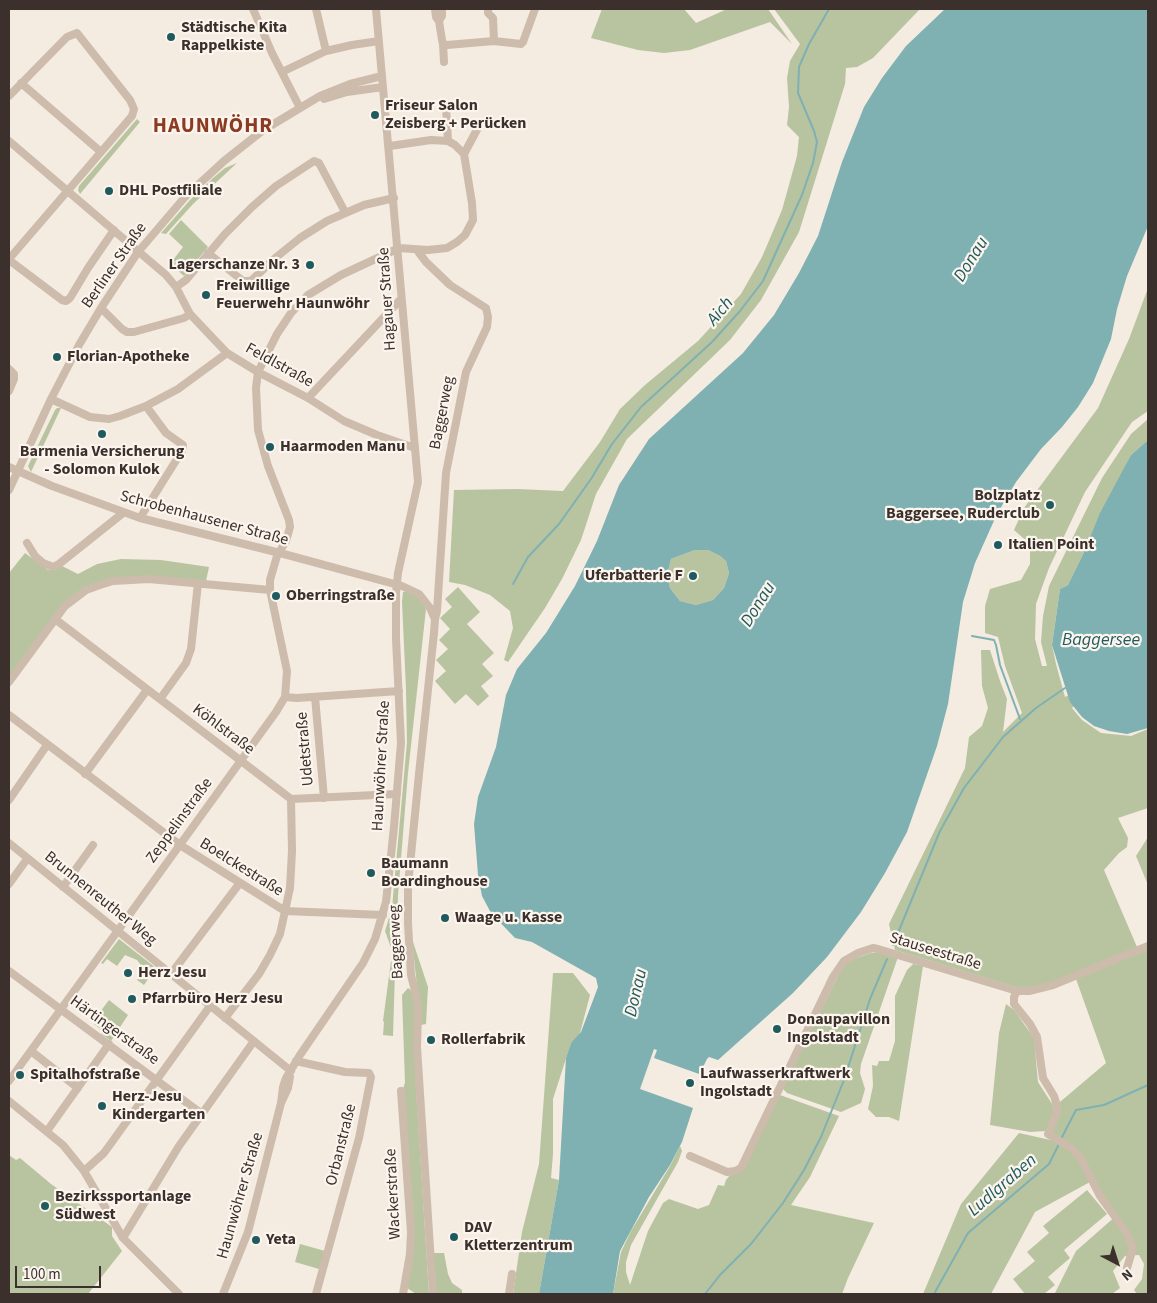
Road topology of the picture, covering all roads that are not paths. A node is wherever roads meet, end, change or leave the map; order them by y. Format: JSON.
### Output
{"nodes":[{"id":1,"x":253,"y":9,"type":"edge"},
{"id":2,"x":316,"y":9,"type":"edge"},
{"id":3,"x":376,"y":9,"type":"edge"},
{"id":4,"x":435,"y":9,"type":"edge"},
{"id":5,"x":442,"y":9,"type":"edge"},
{"id":6,"x":488,"y":9,"type":"edge"},
{"id":7,"x":494,"y":9,"type":"edge"},
{"id":8,"x":535,"y":9,"type":"edge"},
{"id":9,"x":493,"y":18,"type":"junction"},
{"id":10,"x":439,"y":21,"type":"junction"},
{"id":11,"x":379,"y":41,"type":"junction"},
{"id":12,"x":494,"y":41,"type":"junction"},
{"id":13,"x":443,"y":44,"type":"junction"},
{"id":14,"x":326,"y":51,"type":"junction"},
{"id":15,"x":444,"y":62,"type":"dead end"},
{"id":16,"x":282,"y":72,"type":"junction"},
{"id":17,"x":382,"y":76,"type":"junction"},
{"id":18,"x":21,"y":83,"type":"junction"},
{"id":19,"x":383,"y":87,"type":"junction"},
{"id":20,"x":9,"y":96,"type":"edge"},
{"id":21,"x":311,"y":102,"type":"junction"},
{"id":22,"x":446,"y":107,"type":"dead end"},
{"id":23,"x":300,"y":108,"type":"junction"},
{"id":24,"x":480,"y":124,"type":"dead end"},
{"id":25,"x":448,"y":141,"type":"junction"},
{"id":26,"x":10,"y":145,"type":"edge"},
{"id":27,"x":390,"y":146,"type":"junction"},
{"id":28,"x":101,"y":152,"type":"junction"},
{"id":29,"x":464,"y":154,"type":"junction"},
{"id":30,"x":67,"y":190,"type":"junction"},
{"id":31,"x":394,"y":198,"type":"junction"},
{"id":32,"x":345,"y":212,"type":"junction"},
{"id":33,"x":114,"y":230,"type":"junction"},
{"id":34,"x":399,"y":248,"type":"junction"},
{"id":35,"x":417,"y":250,"type":"junction"},
{"id":36,"x":138,"y":252,"type":"junction"},
{"id":37,"x":208,"y":253,"type":"junction"},
{"id":38,"x":9,"y":259,"type":"edge"},
{"id":39,"x":176,"y":287,"type":"junction"},
{"id":40,"x":401,"y":298,"type":"junction"},
{"id":41,"x":101,"y":308,"type":"junction"},
{"id":42,"x":190,"y":314,"type":"junction"},
{"id":43,"x":227,"y":353,"type":"junction"},
{"id":44,"x":9,"y":369,"type":"edge"},
{"id":45,"x":258,"y":372,"type":"junction"},
{"id":46,"x":9,"y":392,"type":"edge"},
{"id":47,"x":308,"y":398,"type":"junction"},
{"id":48,"x":51,"y":399,"type":"junction"},
{"id":49,"x":146,"y":406,"type":"junction"},
{"id":50,"x":415,"y":448,"type":"junction"},
{"id":51,"x":9,"y":467,"type":"edge"},
{"id":52,"x":17,"y":471,"type":"junction"},
{"id":53,"x":9,"y":490,"type":"edge"},
{"id":54,"x":122,"y":513,"type":"junction"},
{"id":55,"x":140,"y":518,"type":"junction"},
{"id":56,"x":27,"y":543,"type":"dead end"},
{"id":57,"x":280,"y":553,"type":"junction"},
{"id":58,"x":198,"y":583,"type":"junction"},
{"id":59,"x":396,"y":585,"type":"junction"},
{"id":60,"x":270,"y":590,"type":"junction"},
{"id":61,"x":55,"y":619,"type":"junction"},
{"id":62,"x":435,"y":619,"type":"junction"},
{"id":63,"x":9,"y":682,"type":"edge"},
{"id":64,"x":147,"y":690,"type":"junction"},
{"id":65,"x":399,"y":691,"type":"junction"},
{"id":66,"x":285,"y":697,"type":"junction"},
{"id":67,"x":315,"y":697,"type":"junction"},
{"id":68,"x":160,"y":699,"type":"junction"},
{"id":69,"x":9,"y":715,"type":"edge"},
{"id":70,"x":47,"y":745,"type":"junction"},
{"id":71,"x":240,"y":760,"type":"junction"},
{"id":72,"x":86,"y":774,"type":"junction"},
{"id":73,"x":397,"y":794,"type":"junction"},
{"id":74,"x":324,"y":798,"type":"junction"},
{"id":75,"x":291,"y":799,"type":"junction"},
{"id":76,"x":9,"y":800,"type":"edge"},
{"id":77,"x":9,"y":843,"type":"edge"},
{"id":78,"x":93,"y":845,"type":"dead end"},
{"id":79,"x":180,"y":845,"type":"junction"},
{"id":80,"x":27,"y":859,"type":"junction"},
{"id":81,"x":9,"y":884,"type":"edge"},
{"id":82,"x":239,"y":884,"type":"junction"},
{"id":83,"x":63,"y":887,"type":"junction"},
{"id":84,"x":285,"y":911,"type":"junction"},
{"id":85,"x":383,"y":915,"type":"junction"},
{"id":86,"x":117,"y":931,"type":"junction"},
{"id":87,"x":1148,"y":946,"type":"edge"},
{"id":88,"x":9,"y":971,"type":"edge"},
{"id":89,"x":171,"y":974,"type":"junction"},
{"id":90,"x":1017,"y":991,"type":"junction"},
{"id":91,"x":210,"y":1006,"type":"junction"},
{"id":92,"x":61,"y":1009,"type":"junction"},
{"id":93,"x":225,"y":1018,"type":"junction"},
{"id":94,"x":254,"y":1041,"type":"junction"},
{"id":95,"x":109,"y":1044,"type":"junction"},
{"id":96,"x":31,"y":1051,"type":"junction"},
{"id":97,"x":296,"y":1061,"type":"junction"},
{"id":98,"x":291,"y":1071,"type":"junction"},
{"id":99,"x":157,"y":1080,"type":"junction"},
{"id":100,"x":9,"y":1081,"type":"edge"},
{"id":101,"x":78,"y":1088,"type":"junction"},
{"id":102,"x":401,"y":1091,"type":"dead end"},
{"id":103,"x":9,"y":1101,"type":"edge"},
{"id":104,"x":202,"y":1114,"type":"junction"},
{"id":105,"x":47,"y":1130,"type":"junction"},
{"id":106,"x":690,"y":1156,"type":"dead end"},
{"id":107,"x":84,"y":1171,"type":"junction"},
{"id":108,"x":124,"y":1238,"type":"junction"},
{"id":109,"x":1127,"y":1268,"type":"dead end"},
{"id":110,"x":512,"y":1274,"type":"dead end"},
{"id":111,"x":406,"y":1293,"type":"edge"},
{"id":112,"x":179,"y":1294,"type":"edge"},
{"id":113,"x":224,"y":1294,"type":"edge"},
{"id":114,"x":316,"y":1294,"type":"edge"},
{"id":115,"x":433,"y":1294,"type":"edge"},
{"id":116,"x":508,"y":1294,"type":"edge"}],
"edges":[{"from":1,"to":16,"type":"street"},
{"from":2,"to":14,"type":"street"},
{"from":3,"to":11,"type":"street","name":"Hagauer Straße"},
{"from":4,"to":10,"type":"street"},
{"from":5,"to":10,"type":"street"},
{"from":6,"to":9,"type":"street"},
{"from":7,"to":9,"type":"street"},
{"from":8,"to":12,"type":"street"},
{"from":9,"to":12,"type":"street"},
{"from":10,"to":13,"type":"street"},
{"from":11,"to":14,"type":"street"},
{"from":11,"to":17,"type":"street","name":"Hagauer Straße"},
{"from":12,"to":13,"type":"street"},
{"from":13,"to":15,"type":"street"},
{"from":14,"to":16,"type":"street"},
{"from":16,"to":23,"type":"street"},
{"from":17,"to":19,"type":"street","name":"Hagauer Straße"},
{"from":17,"to":21,"type":"street","name":"Berliner Straße"},
{"from":18,"to":20,"type":"street"},
{"from":18,"to":28,"type":"street"},
{"from":18,"to":28,"type":"street"},
{"from":19,"to":21,"type":"street","name":"Berliner Straße"},
{"from":19,"to":27,"type":"street","name":"Hagauer Straße"},
{"from":21,"to":23,"type":"street","name":"Berliner Straße"},
{"from":22,"to":25,"type":"street"},
{"from":23,"to":36,"type":"street","name":"Berliner Straße"},
{"from":24,"to":29,"type":"street"},
{"from":25,"to":27,"type":"street"},
{"from":25,"to":29,"type":"street"},
{"from":26,"to":30,"type":"street"},
{"from":27,"to":31,"type":"street","name":"Hagauer Straße"},
{"from":28,"to":30,"type":"street"},
{"from":29,"to":35,"type":"street"},
{"from":30,"to":33,"type":"street"},
{"from":30,"to":38,"type":"street"},
{"from":31,"to":32,"type":"street"},
{"from":31,"to":34,"type":"street","name":"Hagauer Straße"},
{"from":32,"to":37,"type":"street"},
{"from":32,"to":37,"type":"street"},
{"from":33,"to":36,"type":"street"},
{"from":33,"to":38,"type":"street"},
{"from":34,"to":35,"type":"street"},
{"from":34,"to":40,"type":"street","name":"Hagauer Straße"},
{"from":34,"to":45,"type":"street"},
{"from":35,"to":62,"type":"street","name":"Baggerweg"},
{"from":36,"to":39,"type":"street"},
{"from":36,"to":41,"type":"street","name":"Berliner Straße"},
{"from":37,"to":39,"type":"street"},
{"from":39,"to":42,"type":"street"},
{"from":40,"to":47,"type":"street"},
{"from":40,"to":50,"type":"street","name":"Hagauer Straße"},
{"from":41,"to":42,"type":"street"},
{"from":41,"to":48,"type":"street","name":"Berliner Straße"},
{"from":42,"to":43,"type":"street"},
{"from":43,"to":45,"type":"street","name":"Feldlstraße"},
{"from":43,"to":49,"type":"street","name":"Feldlstraße"},
{"from":44,"to":46,"type":"street"},
{"from":45,"to":47,"type":"street","name":"Feldlstraße"},
{"from":45,"to":57,"type":"street"},
{"from":47,"to":50,"type":"street","name":"Feldlstraße"},
{"from":48,"to":49,"type":"street","name":"Feldlstraße"},
{"from":48,"to":52,"type":"street","name":"Berliner Straße"},
{"from":49,"to":55,"type":"street"},
{"from":50,"to":59,"type":"street","name":"Hagauer Straße"},
{"from":51,"to":52,"type":"street","name":"Schrobenhausener Straße"},
{"from":52,"to":53,"type":"street","name":"Berliner Straße"},
{"from":52,"to":54,"type":"street","name":"Schrobenhausener Straße"},
{"from":54,"to":55,"type":"street","name":"Schrobenhausener Straße"},
{"from":54,"to":56,"type":"street"},
{"from":55,"to":57,"type":"street","name":"Schrobenhausener Straße"},
{"from":57,"to":59,"type":"street","name":"Schrobenhausener Straße"},
{"from":57,"to":60,"type":"street"},
{"from":58,"to":60,"type":"street"},
{"from":58,"to":61,"type":"street"},
{"from":58,"to":68,"type":"street"},
{"from":59,"to":62,"type":"street"},
{"from":59,"to":65,"type":"street","name":"Haunwöhrer Straße"},
{"from":60,"to":66,"type":"street"},
{"from":61,"to":63,"type":"street"},
{"from":61,"to":64,"type":"street","name":"Köhlstraße"},
{"from":62,"to":115,"type":"street","name":"Baggerweg"},
{"from":64,"to":68,"type":"street","name":"Köhlstraße"},
{"from":64,"to":72,"type":"street"},
{"from":65,"to":67,"type":"street"},
{"from":65,"to":73,"type":"street","name":"Haunwöhrer Straße"},
{"from":66,"to":67,"type":"street"},
{"from":66,"to":71,"type":"street","name":"Zeppelinstraße"},
{"from":67,"to":74,"type":"street","name":"Udetstraße"},
{"from":68,"to":71,"type":"street","name":"Köhlstraße"},
{"from":69,"to":70,"type":"street","name":"Boelckestraße"},
{"from":70,"to":72,"type":"street","name":"Boelckestraße"},
{"from":70,"to":76,"type":"street"},
{"from":71,"to":75,"type":"street","name":"Köhlstraße"},
{"from":71,"to":79,"type":"street","name":"Zeppelinstraße"},
{"from":72,"to":79,"type":"street","name":"Boelckestraße"},
{"from":73,"to":74,"type":"street"},
{"from":73,"to":85,"type":"street","name":"Haunwöhrer Straße"},
{"from":74,"to":75,"type":"street"},
{"from":75,"to":84,"type":"street"},
{"from":77,"to":80,"type":"street","name":"Brunnenreuther Weg"},
{"from":78,"to":83,"type":"street"},
{"from":79,"to":82,"type":"street","name":"Boelckestraße"},
{"from":79,"to":86,"type":"street","name":"Zeppelinstraße"},
{"from":80,"to":81,"type":"street"},
{"from":80,"to":83,"type":"street","name":"Brunnenreuther Weg"},
{"from":82,"to":84,"type":"street","name":"Boelckestraße"},
{"from":82,"to":89,"type":"street"},
{"from":83,"to":86,"type":"street","name":"Brunnenreuther Weg"},
{"from":84,"to":85,"type":"street","name":"Boelckestraße"},
{"from":84,"to":93,"type":"street"},
{"from":85,"to":97,"type":"street","name":"Haunwöhrer Straße"},
{"from":86,"to":89,"type":"street","name":"Brunnenreuther Weg"},
{"from":86,"to":92,"type":"street","name":"Zeppelinstraße"},
{"from":87,"to":90,"type":"street","name":"Stauseestraße"},
{"from":88,"to":92,"type":"street","name":"Härtingerstraße"},
{"from":89,"to":91,"type":"street","name":"Brunnenreuther Weg"},
{"from":90,"to":106,"type":"street","name":"Stauseestraße"},
{"from":90,"to":109,"type":"street"},
{"from":91,"to":93,"type":"street","name":"Brunnenreuther Weg"},
{"from":91,"to":99,"type":"street"},
{"from":92,"to":95,"type":"street","name":"Härtingerstraße"},
{"from":92,"to":96,"type":"street","name":"Zeppelinstraße"},
{"from":93,"to":94,"type":"street","name":"Brunnenreuther Weg"},
{"from":94,"to":98,"type":"street","name":"Brunnenreuther Weg"},
{"from":94,"to":104,"type":"street"},
{"from":95,"to":99,"type":"street","name":"Härtingerstraße"},
{"from":95,"to":101,"type":"street"},
{"from":96,"to":100,"type":"street","name":"Zeppelinstraße"},
{"from":96,"to":101,"type":"street"},
{"from":97,"to":98,"type":"street","name":"Haunwöhrer Straße"},
{"from":97,"to":114,"type":"street","name":"Orbanstraße"},
{"from":98,"to":113,"type":"street","name":"Haunwöhrer Straße"},
{"from":99,"to":104,"type":"street","name":"Härtingerstraße"},
{"from":99,"to":107,"type":"street"},
{"from":101,"to":105,"type":"street"},
{"from":102,"to":111,"type":"street","name":"Wackerstraße"},
{"from":103,"to":105,"type":"street"},
{"from":104,"to":108,"type":"street"},
{"from":105,"to":107,"type":"street"},
{"from":107,"to":108,"type":"street"},
{"from":108,"to":112,"type":"street"},
{"from":110,"to":116,"type":"street"}]}
